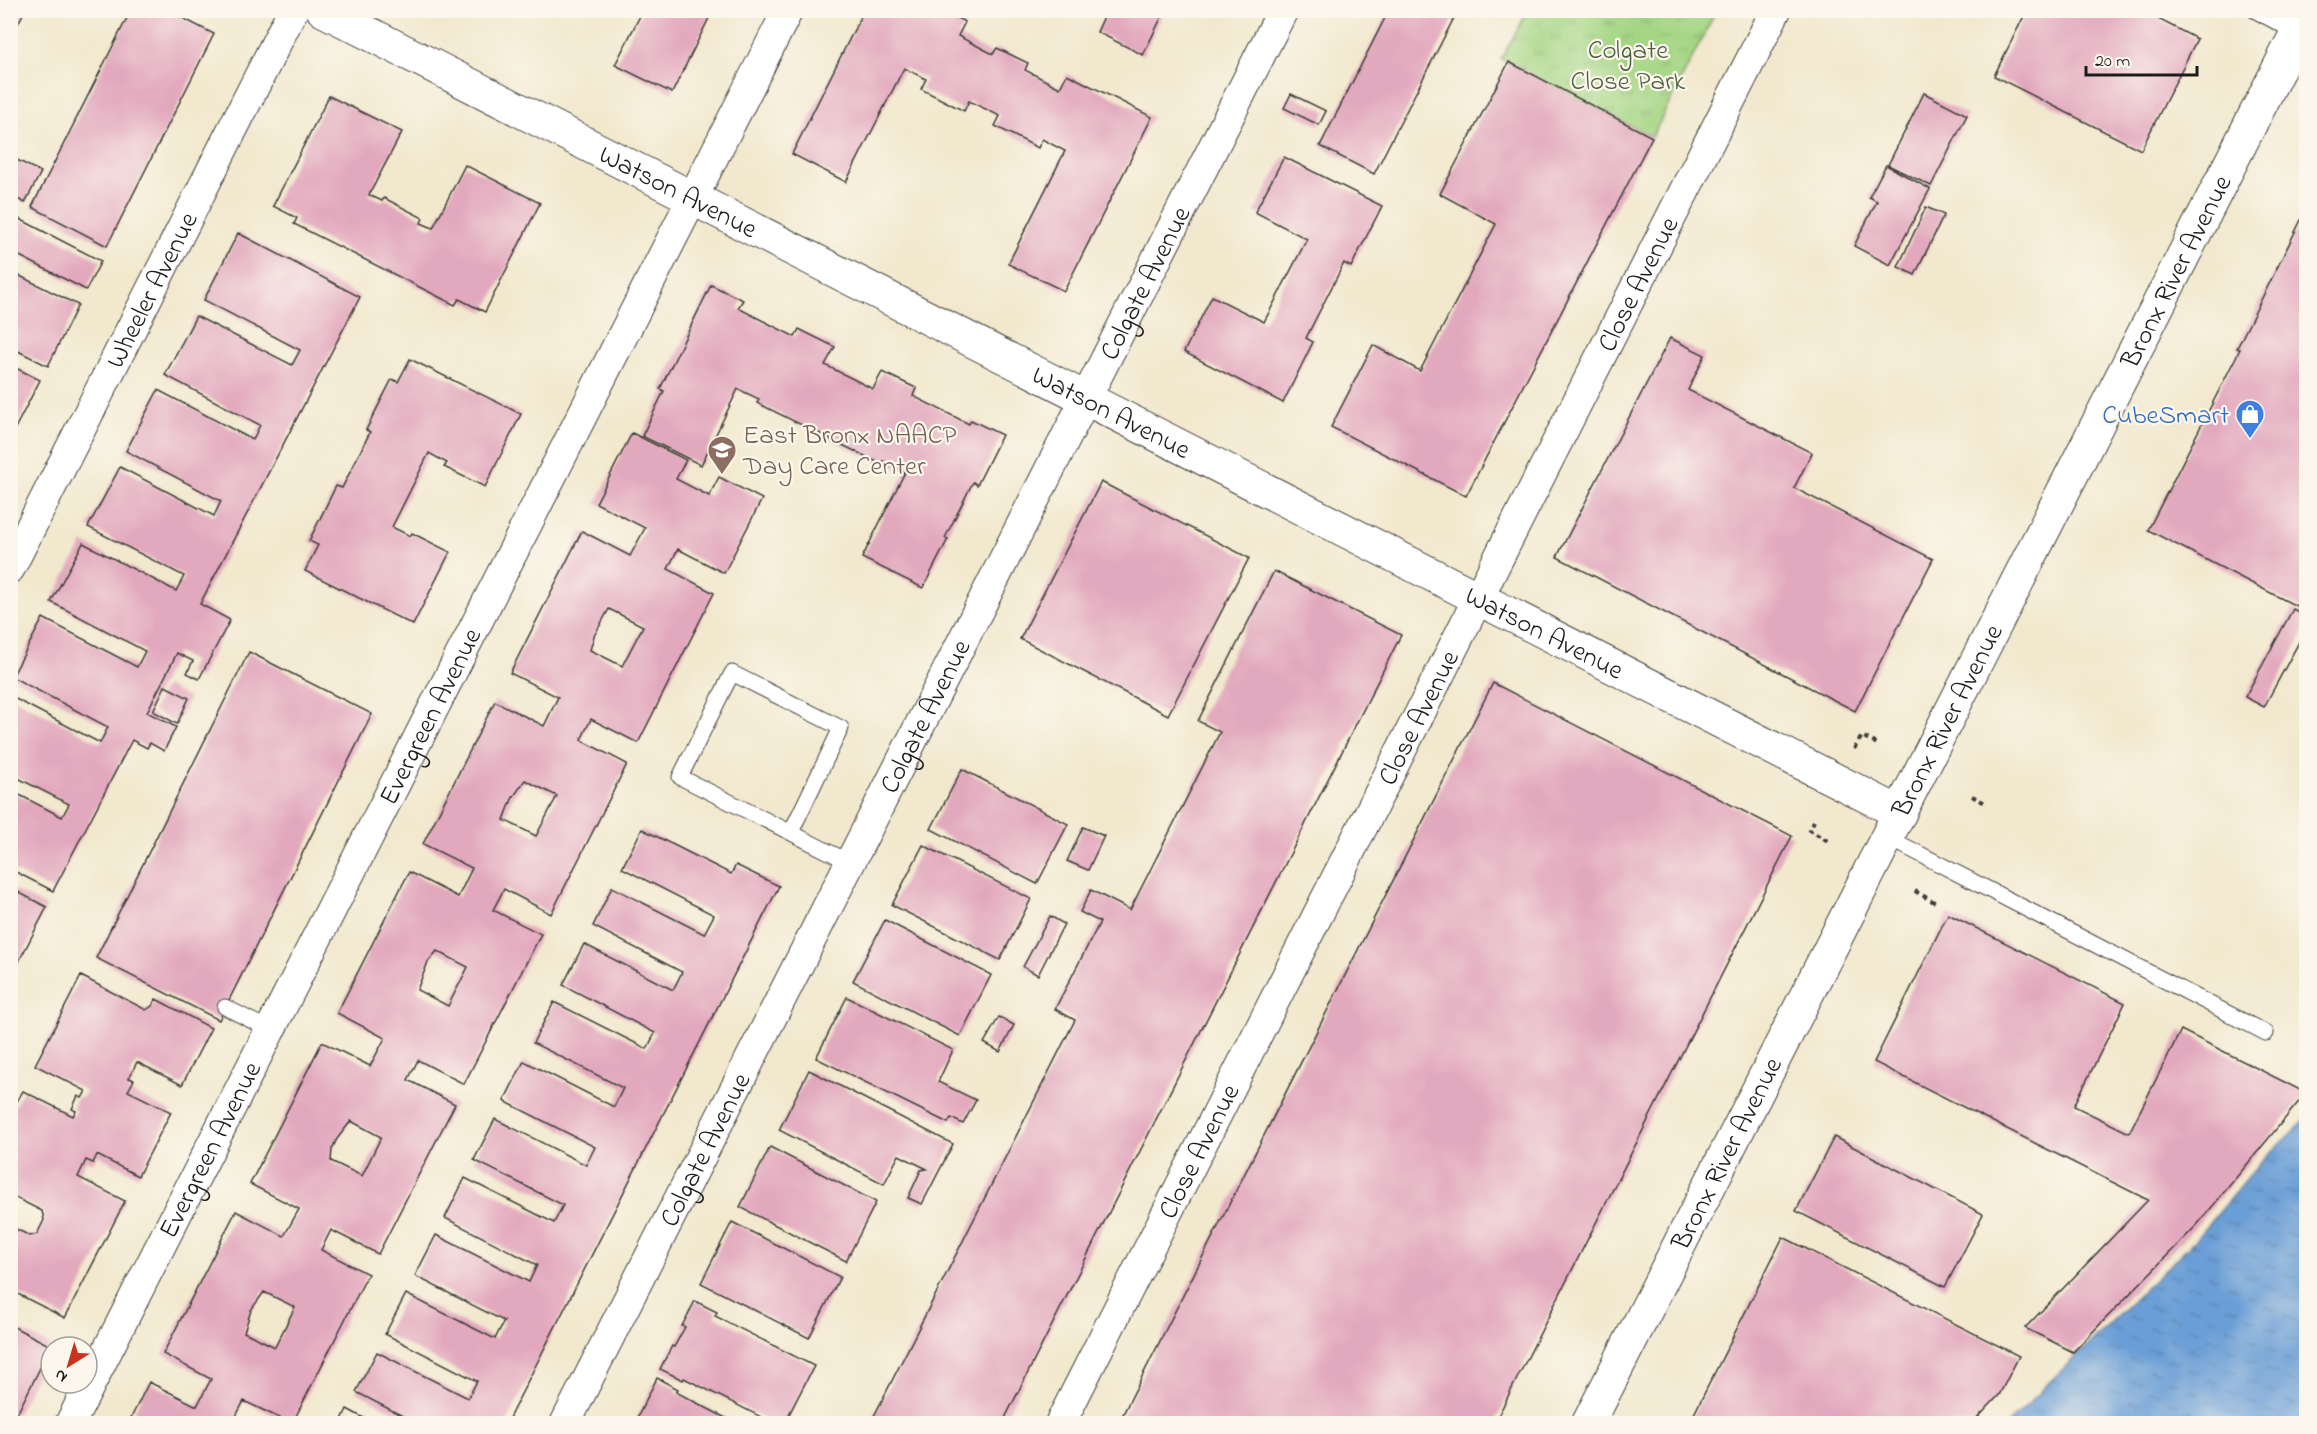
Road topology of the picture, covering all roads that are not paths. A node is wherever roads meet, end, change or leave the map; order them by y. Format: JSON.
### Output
{"nodes":[{"id":1,"x":293,"y":10,"type":"edge"},
{"id":2,"x":323,"y":10,"type":"edge"},
{"id":3,"x":788,"y":10,"type":"edge"},
{"id":4,"x":1283,"y":10,"type":"edge"},
{"id":5,"x":1776,"y":10,"type":"edge"},
{"id":6,"x":2254,"y":10,"type":"edge"},
{"id":7,"x":2302,"y":24,"type":"edge"},
{"id":8,"x":693,"y":198,"type":"junction"},
{"id":9,"x":1085,"y":398,"type":"junction"},
{"id":10,"x":10,"y":568,"type":"edge"},
{"id":11,"x":1478,"y":597,"type":"junction"},
{"id":12,"x":1893,"y":825,"type":"junction"},
{"id":13,"x":790,"y":832,"type":"junction"},
{"id":14,"x":849,"y":862,"type":"junction"},
{"id":15,"x":225,"y":1006,"type":"dead end"},
{"id":16,"x":270,"y":1030,"type":"junction"},
{"id":17,"x":2266,"y":1034,"type":"dead end"},
{"id":18,"x":70,"y":1424,"type":"edge"},
{"id":19,"x":566,"y":1424,"type":"edge"},
{"id":20,"x":1060,"y":1424,"type":"edge"},
{"id":21,"x":1588,"y":1424,"type":"edge"}],
"edges":[{"from":1,"to":10,"type":"street","name":"Wheeler Avenue"},
{"from":2,"to":8,"type":"street","name":"Watson Avenue"},
{"from":3,"to":8,"type":"street","name":"Evergreen Avenue"},
{"from":4,"to":9,"type":"street","name":"Colgate Avenue"},
{"from":5,"to":11,"type":"street","name":"Close Avenue"},
{"from":6,"to":7,"type":"lane"},
{"from":7,"to":12,"type":"street","name":"Bronx River Avenue"},
{"from":8,"to":9,"type":"street","name":"Watson Avenue"},
{"from":8,"to":16,"type":"street","name":"Evergreen Avenue"},
{"from":9,"to":11,"type":"street","name":"Watson Avenue"},
{"from":9,"to":14,"type":"street","name":"Colgate Avenue"},
{"from":11,"to":12,"type":"street","name":"Watson Avenue"},
{"from":11,"to":20,"type":"street","name":"Close Avenue"},
{"from":12,"to":17,"type":"lane"},
{"from":12,"to":21,"type":"street","name":"Bronx River Avenue"},
{"from":13,"to":13,"type":"lane"},
{"from":13,"to":14,"type":"lane"},
{"from":14,"to":19,"type":"street","name":"Colgate Avenue"},
{"from":15,"to":16,"type":"lane"},
{"from":16,"to":18,"type":"street","name":"Evergreen Avenue"}]}
